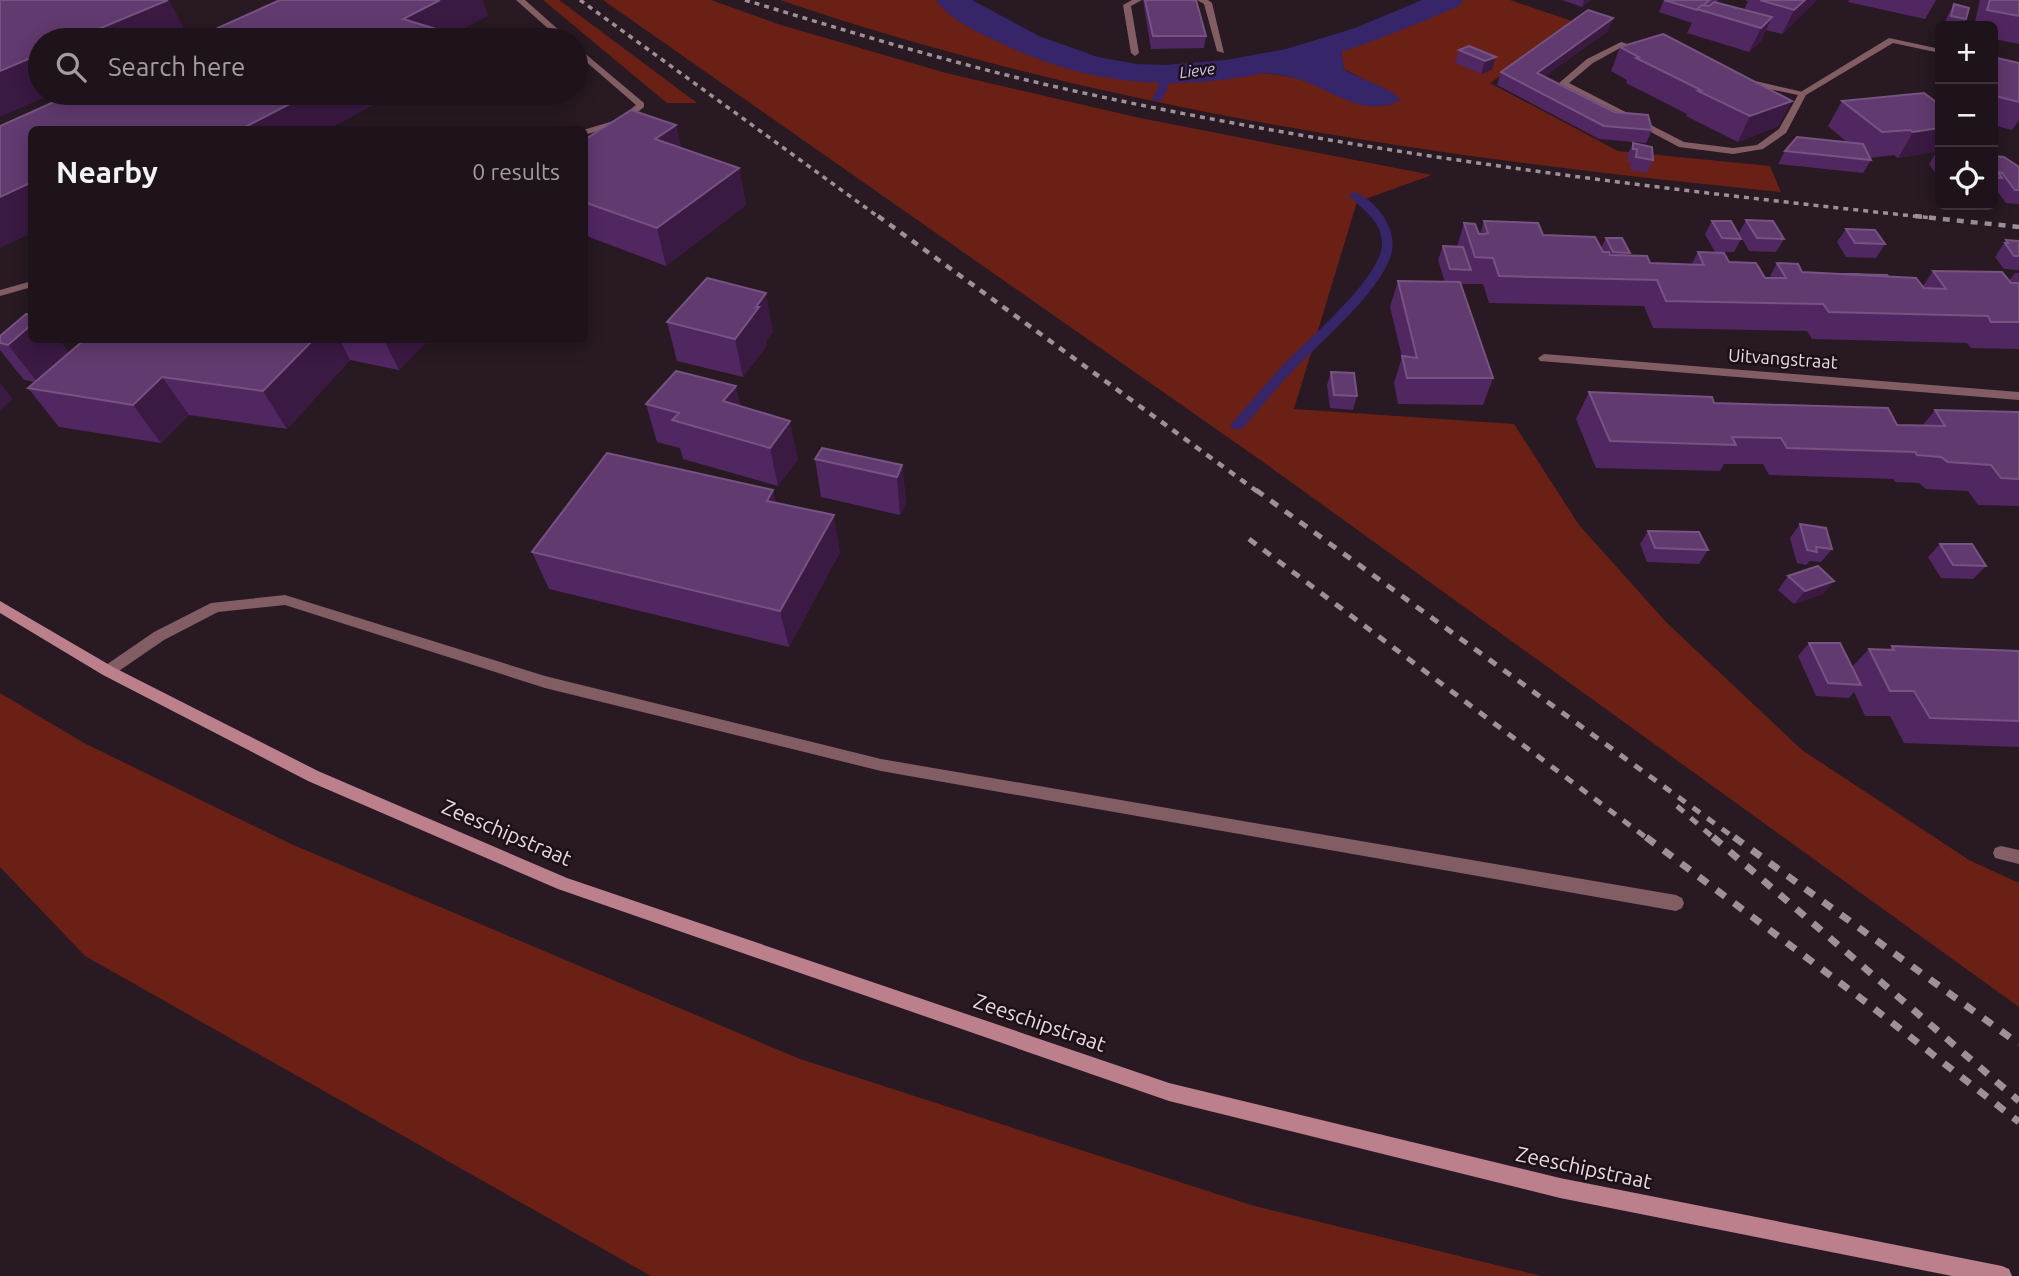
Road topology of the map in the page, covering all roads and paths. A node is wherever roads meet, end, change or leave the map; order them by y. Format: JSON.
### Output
{"nodes":[{"id":1,"x":520,"y":0,"type":"edge"},
{"id":2,"x":1138,"y":0,"type":"edge"},
{"id":3,"x":1201,"y":0,"type":"edge"},
{"id":4,"x":552,"y":28,"type":"edge"},
{"id":5,"x":1935,"y":50,"type":"edge"},
{"id":6,"x":1221,"y":51,"type":"dead end"},
{"id":7,"x":1135,"y":53,"type":"dead end"},
{"id":8,"x":588,"y":59,"type":"edge"},
{"id":9,"x":1802,"y":93,"type":"junction"},
{"id":10,"x":588,"y":131,"type":"edge"},
{"id":11,"x":28,"y":285,"type":"edge"},
{"id":12,"x":0,"y":293,"type":"edge"},
{"id":13,"x":1544,"y":358,"type":"dead end"},
{"id":14,"x":2019,"y":396,"type":"edge"},
{"id":15,"x":0,"y":606,"type":"edge"},
{"id":16,"x":108,"y":671,"type":"junction"},
{"id":17,"x":2001,"y":853,"type":"dead end"},
{"id":18,"x":2019,"y":856,"type":"edge"},
{"id":19,"x":1676,"y":903,"type":"dead end"},
{"id":20,"x":2002,"y":1276,"type":"edge"}],
"edges":[{"from":1,"to":4,"type":"street"},
{"from":2,"to":7,"type":"street"},
{"from":3,"to":6,"type":"street"},
{"from":5,"to":9,"type":"street"},
{"from":8,"to":10,"type":"street"},
{"from":9,"to":9,"type":"street"},
{"from":11,"to":12,"type":"street"},
{"from":13,"to":14,"type":"street","name":"Uitvangstraat"},
{"from":15,"to":16,"type":"main road","name":"Zeeschipstraat"},
{"from":16,"to":19,"type":"street"},
{"from":16,"to":20,"type":"main road","name":"Zeeschipstraat"},
{"from":17,"to":18,"type":"street"}]}
